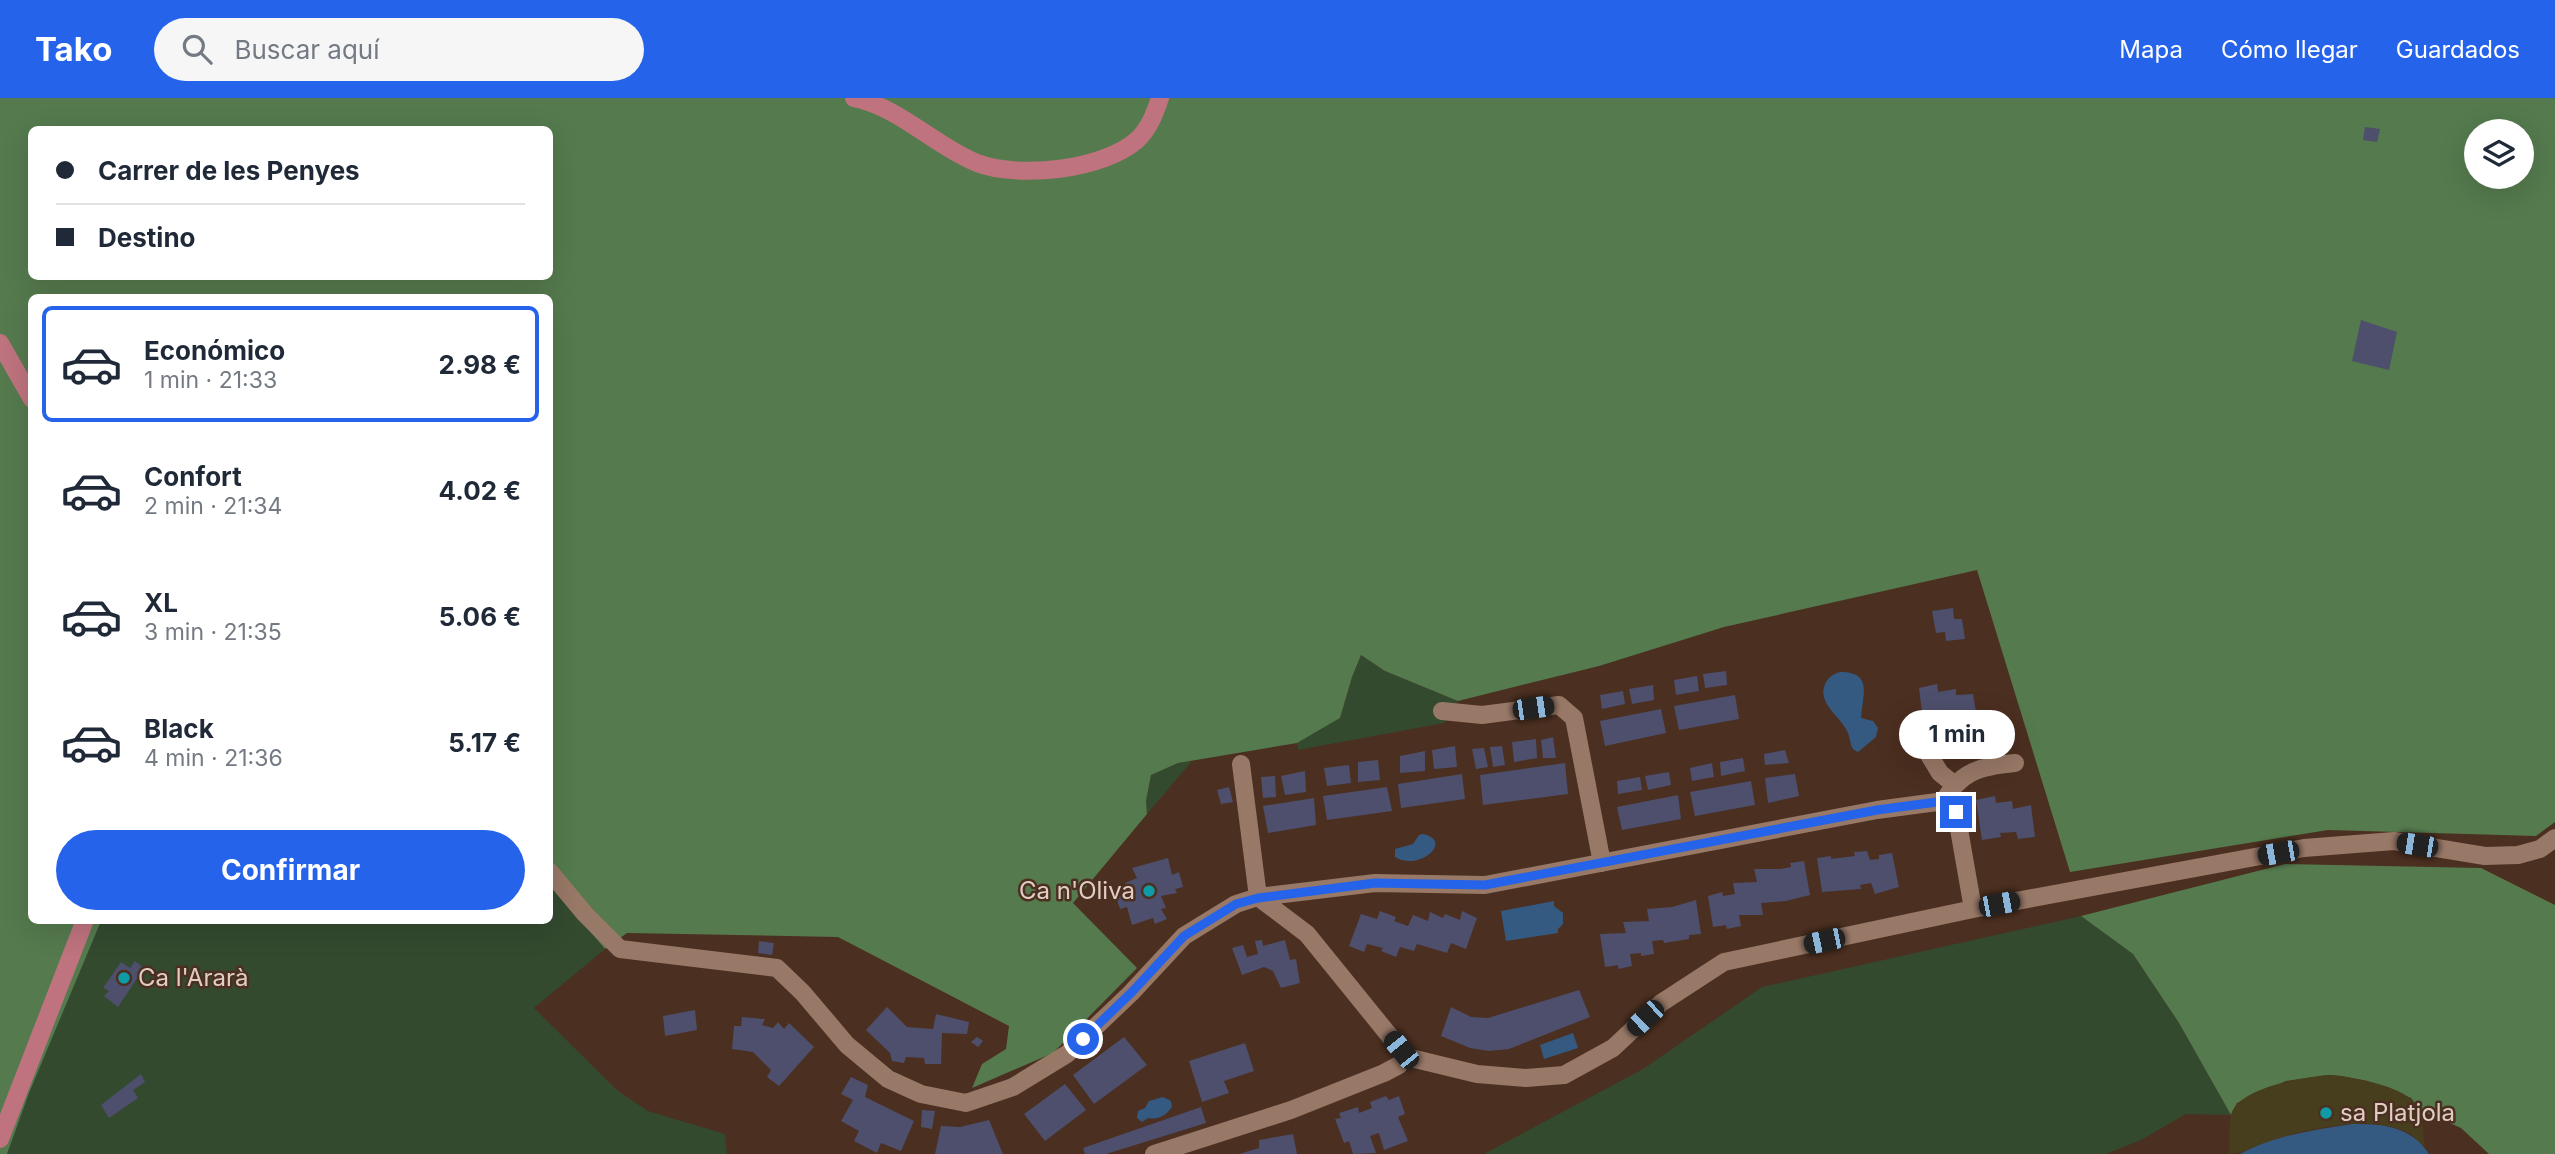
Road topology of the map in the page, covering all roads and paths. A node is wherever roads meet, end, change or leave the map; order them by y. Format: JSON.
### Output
{"nodes":[{"id":1,"x":854,"y":98,"type":"edge"},
{"id":2,"x":1160,"y":98,"type":"edge"},
{"id":3,"x":0,"y":343,"type":"edge"},
{"id":4,"x":28,"y":392,"type":"edge"},
{"id":5,"x":1442,"y":711,"type":"dead end"},
{"id":6,"x":1923,"y":745,"type":"dead end"},
{"id":7,"x":2015,"y":763,"type":"dead end"},
{"id":8,"x":1241,"y":764,"type":"dead end"},
{"id":9,"x":1955,"y":785,"type":"junction"},
{"id":10,"x":1942,"y":806,"type":"junction"},
{"id":11,"x":2555,"y":838,"type":"edge"},
{"id":12,"x":1602,"y":863,"type":"junction"},
{"id":13,"x":553,"y":876,"type":"edge"},
{"id":14,"x":1258,"y":898,"type":"junction"},
{"id":15,"x":1973,"y":909,"type":"junction"},
{"id":16,"x":83,"y":924,"type":"edge"},
{"id":17,"x":1405,"y":1058,"type":"junction"},
{"id":18,"x":0,"y":1139,"type":"edge"},
{"id":19,"x":1154,"y":1154,"type":"edge"}],
"edges":[{"from":1,"to":2,"type":"main road"},
{"from":3,"to":4,"type":"main road"},
{"from":5,"to":12,"type":"street"},
{"from":6,"to":9,"type":"street"},
{"from":7,"to":9,"type":"street"},
{"from":8,"to":14,"type":"street"},
{"from":9,"to":10,"type":"street"},
{"from":10,"to":12,"type":"street"},
{"from":10,"to":15,"type":"street"},
{"from":11,"to":15,"type":"street"},
{"from":12,"to":14,"type":"street"},
{"from":13,"to":14,"type":"street"},
{"from":14,"to":17,"type":"street"},
{"from":15,"to":17,"type":"street"},
{"from":16,"to":18,"type":"main road"},
{"from":17,"to":19,"type":"street"}]}
